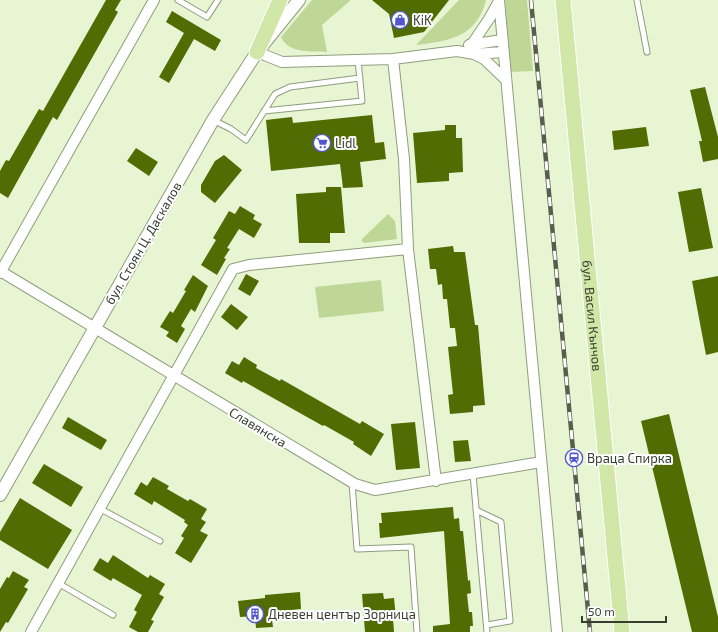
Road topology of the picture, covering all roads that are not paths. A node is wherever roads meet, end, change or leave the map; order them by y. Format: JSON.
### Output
{"nodes":[{"id":1,"x":154,"y":0,"type":"edge"},
{"id":2,"x":178,"y":0,"type":"edge"},
{"id":3,"x":218,"y":0,"type":"edge"},
{"id":4,"x":280,"y":0,"type":"edge"},
{"id":5,"x":299,"y":0,"type":"edge"},
{"id":6,"x":499,"y":0,"type":"edge"},
{"id":7,"x":562,"y":0,"type":"edge"},
{"id":8,"x":637,"y":0,"type":"edge"},
{"id":9,"x":502,"y":40,"type":"junction"},
{"id":10,"x":473,"y":49,"type":"junction"},
{"id":11,"x":257,"y":52,"type":"junction"},
{"id":12,"x":503,"y":52,"type":"junction"},
{"id":13,"x":647,"y":52,"type":"dead end"},
{"id":14,"x":393,"y":59,"type":"junction"},
{"id":15,"x":358,"y":60,"type":"junction"},
{"id":16,"x":360,"y":78,"type":"junction"},
{"id":17,"x":506,"y":80,"type":"junction"},
{"id":18,"x":264,"y":111,"type":"junction"},
{"id":19,"x":214,"y":120,"type":"junction"},
{"id":20,"x":408,"y":249,"type":"junction"},
{"id":21,"x":0,"y":272,"type":"edge"},
{"id":22,"x":95,"y":328,"type":"junction"},
{"id":23,"x":173,"y":376,"type":"junction"},
{"id":24,"x":541,"y":462,"type":"junction"},
{"id":25,"x":473,"y":474,"type":"junction"},
{"id":26,"x":436,"y":480,"type":"junction"},
{"id":27,"x":352,"y":483,"type":"junction"},
{"id":28,"x":0,"y":495,"type":"edge"},
{"id":29,"x":99,"y":508,"type":"junction"},
{"id":30,"x":476,"y":510,"type":"junction"},
{"id":31,"x":160,"y":541,"type":"dead end"},
{"id":32,"x":58,"y":583,"type":"junction"},
{"id":33,"x":112,"y":615,"type":"dead end"},
{"id":34,"x":487,"y":625,"type":"junction"},
{"id":35,"x":30,"y":632,"type":"edge"},
{"id":36,"x":417,"y":632,"type":"edge"},
{"id":37,"x":487,"y":632,"type":"edge"},
{"id":38,"x":557,"y":632,"type":"edge"},
{"id":39,"x":622,"y":632,"type":"edge"}],
"edges":[{"from":1,"to":21,"type":"street"},
{"from":2,"to":3,"type":"lane"},
{"from":4,"to":11,"type":"main road"},
{"from":5,"to":11,"type":"street","name":"бул. Стоян Ц. Даскалов"},
{"from":6,"to":9,"type":"street"},
{"from":6,"to":10,"type":"street"},
{"from":7,"to":39,"type":"main road","name":"бул. Васил Кънчов"},
{"from":8,"to":13,"type":"lane"},
{"from":9,"to":10,"type":"street"},
{"from":9,"to":12,"type":"street"},
{"from":10,"to":12,"type":"street"},
{"from":10,"to":14,"type":"street"},
{"from":10,"to":17,"type":"street"},
{"from":11,"to":15,"type":"street"},
{"from":11,"to":19,"type":"street","name":"бул. Стоян Ц. Даскалов"},
{"from":12,"to":17,"type":"street"},
{"from":14,"to":15,"type":"street"},
{"from":14,"to":20,"type":"street"},
{"from":15,"to":16,"type":"lane"},
{"from":16,"to":18,"type":"lane"},
{"from":16,"to":18,"type":"lane"},
{"from":17,"to":24,"type":"street"},
{"from":18,"to":19,"type":"lane"},
{"from":19,"to":22,"type":"street","name":"бул. Стоян Ц. Даскалов"},
{"from":20,"to":23,"type":"street"},
{"from":20,"to":26,"type":"street"},
{"from":21,"to":22,"type":"street","name":"Славянска"},
{"from":22,"to":23,"type":"street","name":"Славянска"},
{"from":22,"to":28,"type":"street","name":"бул. Стоян Ц. Даскалов"},
{"from":23,"to":27,"type":"street","name":"Славянска"},
{"from":23,"to":29,"type":"street"},
{"from":24,"to":25,"type":"street","name":"Славянска"},
{"from":24,"to":38,"type":"street"},
{"from":25,"to":26,"type":"street","name":"Славянска"},
{"from":25,"to":30,"type":"lane"},
{"from":26,"to":27,"type":"street","name":"Славянска"},
{"from":27,"to":36,"type":"lane"},
{"from":29,"to":31,"type":"lane"},
{"from":29,"to":32,"type":"street"},
{"from":30,"to":34,"type":"lane"},
{"from":30,"to":34,"type":"lane"},
{"from":32,"to":33,"type":"lane"},
{"from":32,"to":35,"type":"street"},
{"from":34,"to":37,"type":"lane"}]}
